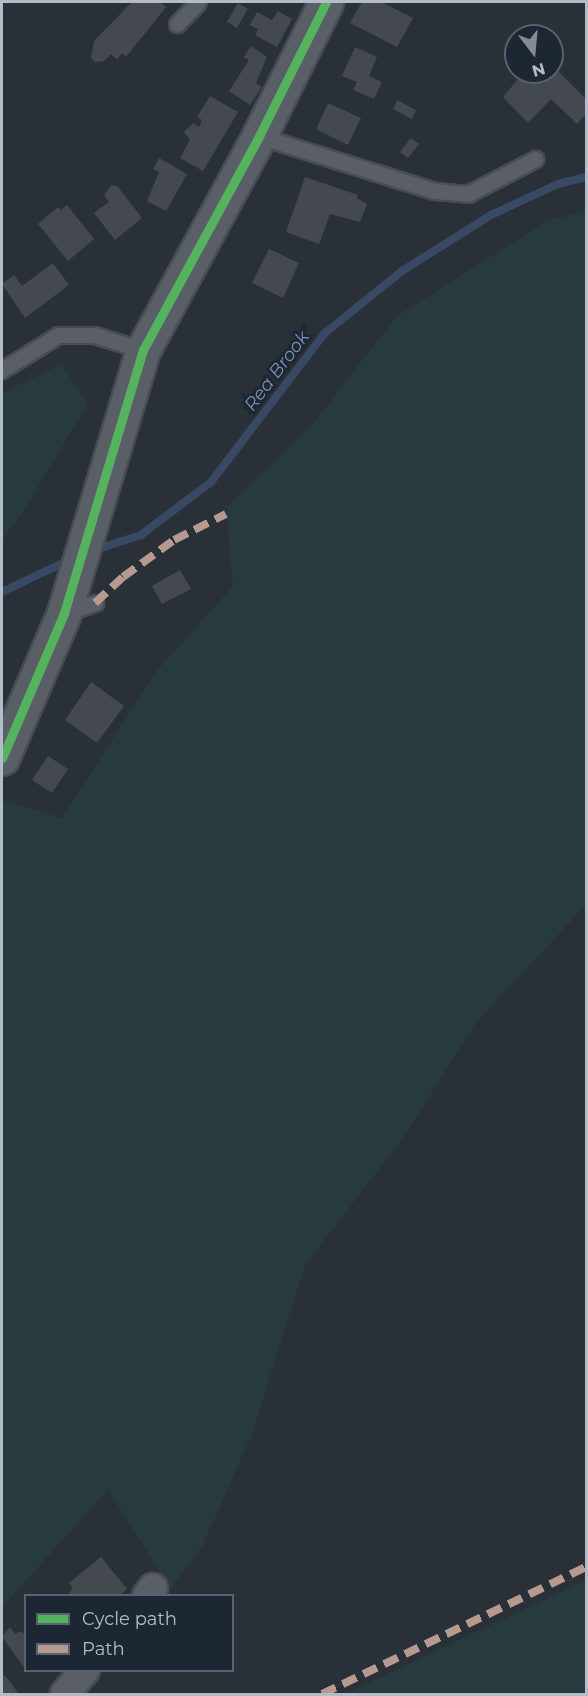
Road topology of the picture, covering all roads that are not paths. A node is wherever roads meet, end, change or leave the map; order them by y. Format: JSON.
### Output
{"nodes":[{"id":1,"x":198,"y":2,"type":"edge"},
{"id":2,"x":324,"y":2,"type":"edge"},
{"id":3,"x":177,"y":24,"type":"dead end"},
{"id":4,"x":259,"y":136,"type":"junction"},
{"id":5,"x":535,"y":159,"type":"dead end"},
{"id":6,"x":143,"y":350,"type":"junction"},
{"id":7,"x":2,"y":370,"type":"edge"},
{"id":8,"x":95,"y":603,"type":"dead end"},
{"id":9,"x":64,"y":613,"type":"junction"},
{"id":10,"x":2,"y":758,"type":"edge"},
{"id":11,"x":84,"y":1672,"type":"edge"},
{"id":12,"x":65,"y":1695,"type":"edge"}],
"edges":[{"from":1,"to":3,"type":"lane"},
{"from":2,"to":4,"type":"street"},
{"from":4,"to":5,"type":"lane"},
{"from":4,"to":6,"type":"street"},
{"from":6,"to":7,"type":"lane"},
{"from":6,"to":9,"type":"street"},
{"from":8,"to":9,"type":"lane"},
{"from":9,"to":10,"type":"street"},
{"from":11,"to":12,"type":"street"}]}
